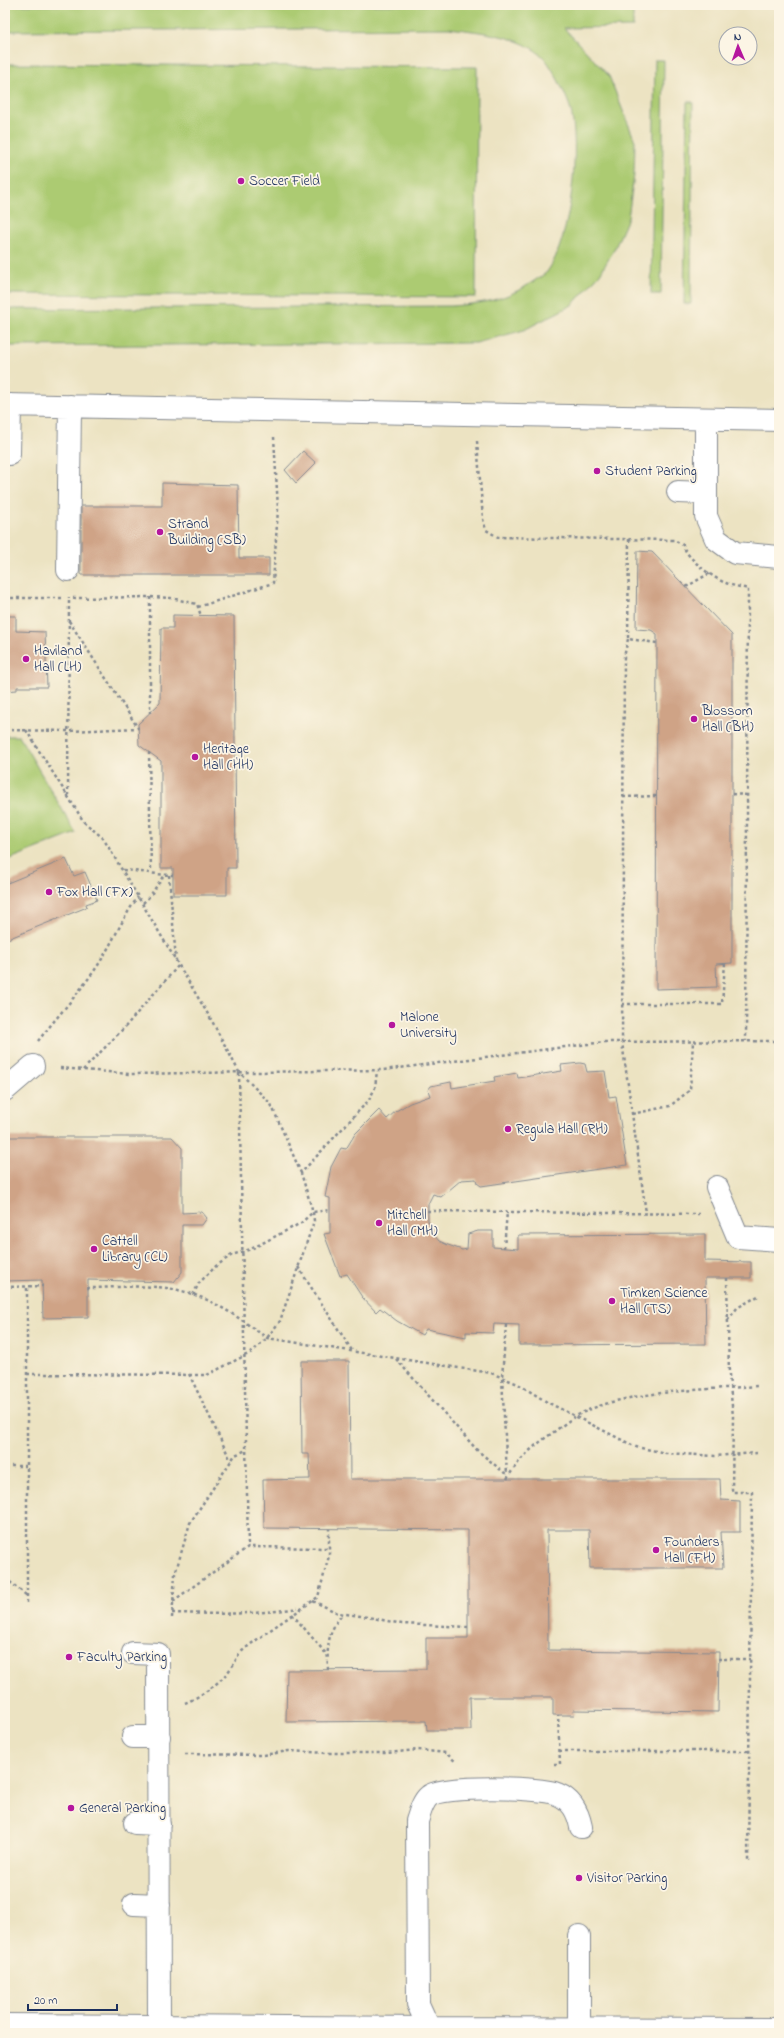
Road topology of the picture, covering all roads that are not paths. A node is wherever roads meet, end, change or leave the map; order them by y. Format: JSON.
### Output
{"nodes":[{"id":1,"x":8,"y":405,"type":"edge"},
{"id":2,"x":70,"y":406,"type":"junction"},
{"id":3,"x":706,"y":419,"type":"junction"},
{"id":4,"x":779,"y":420,"type":"edge"},
{"id":5,"x":9,"y":454,"type":"dead end"},
{"id":6,"x":678,"y":492,"type":"dead end"},
{"id":7,"x":705,"y":493,"type":"junction"},
{"id":8,"x":779,"y":557,"type":"edge"},
{"id":9,"x":68,"y":570,"type":"road end"},
{"id":10,"x":33,"y":1066,"type":"road end"},
{"id":11,"x":5,"y":1090,"type":"edge"},
{"id":12,"x":717,"y":1188,"type":"dead end"},
{"id":13,"x":779,"y":1240,"type":"edge"},
{"id":14,"x":133,"y":1652,"type":"dead end"},
{"id":15,"x":133,"y":1737,"type":"dead end"},
{"id":16,"x":159,"y":1746,"type":"junction"},
{"id":17,"x":135,"y":1823,"type":"dead end"},
{"id":18,"x":159,"y":1824,"type":"junction"},
{"id":19,"x":581,"y":1827,"type":"dead end"},
{"id":20,"x":134,"y":1904,"type":"dead end"},
{"id":21,"x":159,"y":1905,"type":"junction"},
{"id":22,"x":579,"y":1936,"type":"dead end"},
{"id":23,"x":5,"y":2024,"type":"edge"},
{"id":24,"x":159,"y":2026,"type":"junction"},
{"id":25,"x":578,"y":2028,"type":"junction"},
{"id":26,"x":779,"y":2029,"type":"edge"},
{"id":27,"x":429,"y":2031,"type":"edge"}],
"edges":[{"from":1,"to":2,"type":"street"},
{"from":1,"to":5,"type":"street"},
{"from":2,"to":3,"type":"street"},
{"from":2,"to":9,"type":"street"},
{"from":3,"to":4,"type":"street"},
{"from":3,"to":7,"type":"street"},
{"from":6,"to":7,"type":"street"},
{"from":7,"to":8,"type":"street"},
{"from":10,"to":11,"type":"street"},
{"from":12,"to":13,"type":"street"},
{"from":14,"to":16,"type":"street"},
{"from":15,"to":16,"type":"street"},
{"from":16,"to":18,"type":"street"},
{"from":17,"to":18,"type":"street"},
{"from":18,"to":21,"type":"street"},
{"from":19,"to":27,"type":"street"},
{"from":20,"to":21,"type":"street"},
{"from":21,"to":24,"type":"street"},
{"from":22,"to":25,"type":"street"},
{"from":23,"to":24,"type":"street"},
{"from":24,"to":27,"type":"street"},
{"from":25,"to":26,"type":"street"},
{"from":25,"to":27,"type":"street"}]}
